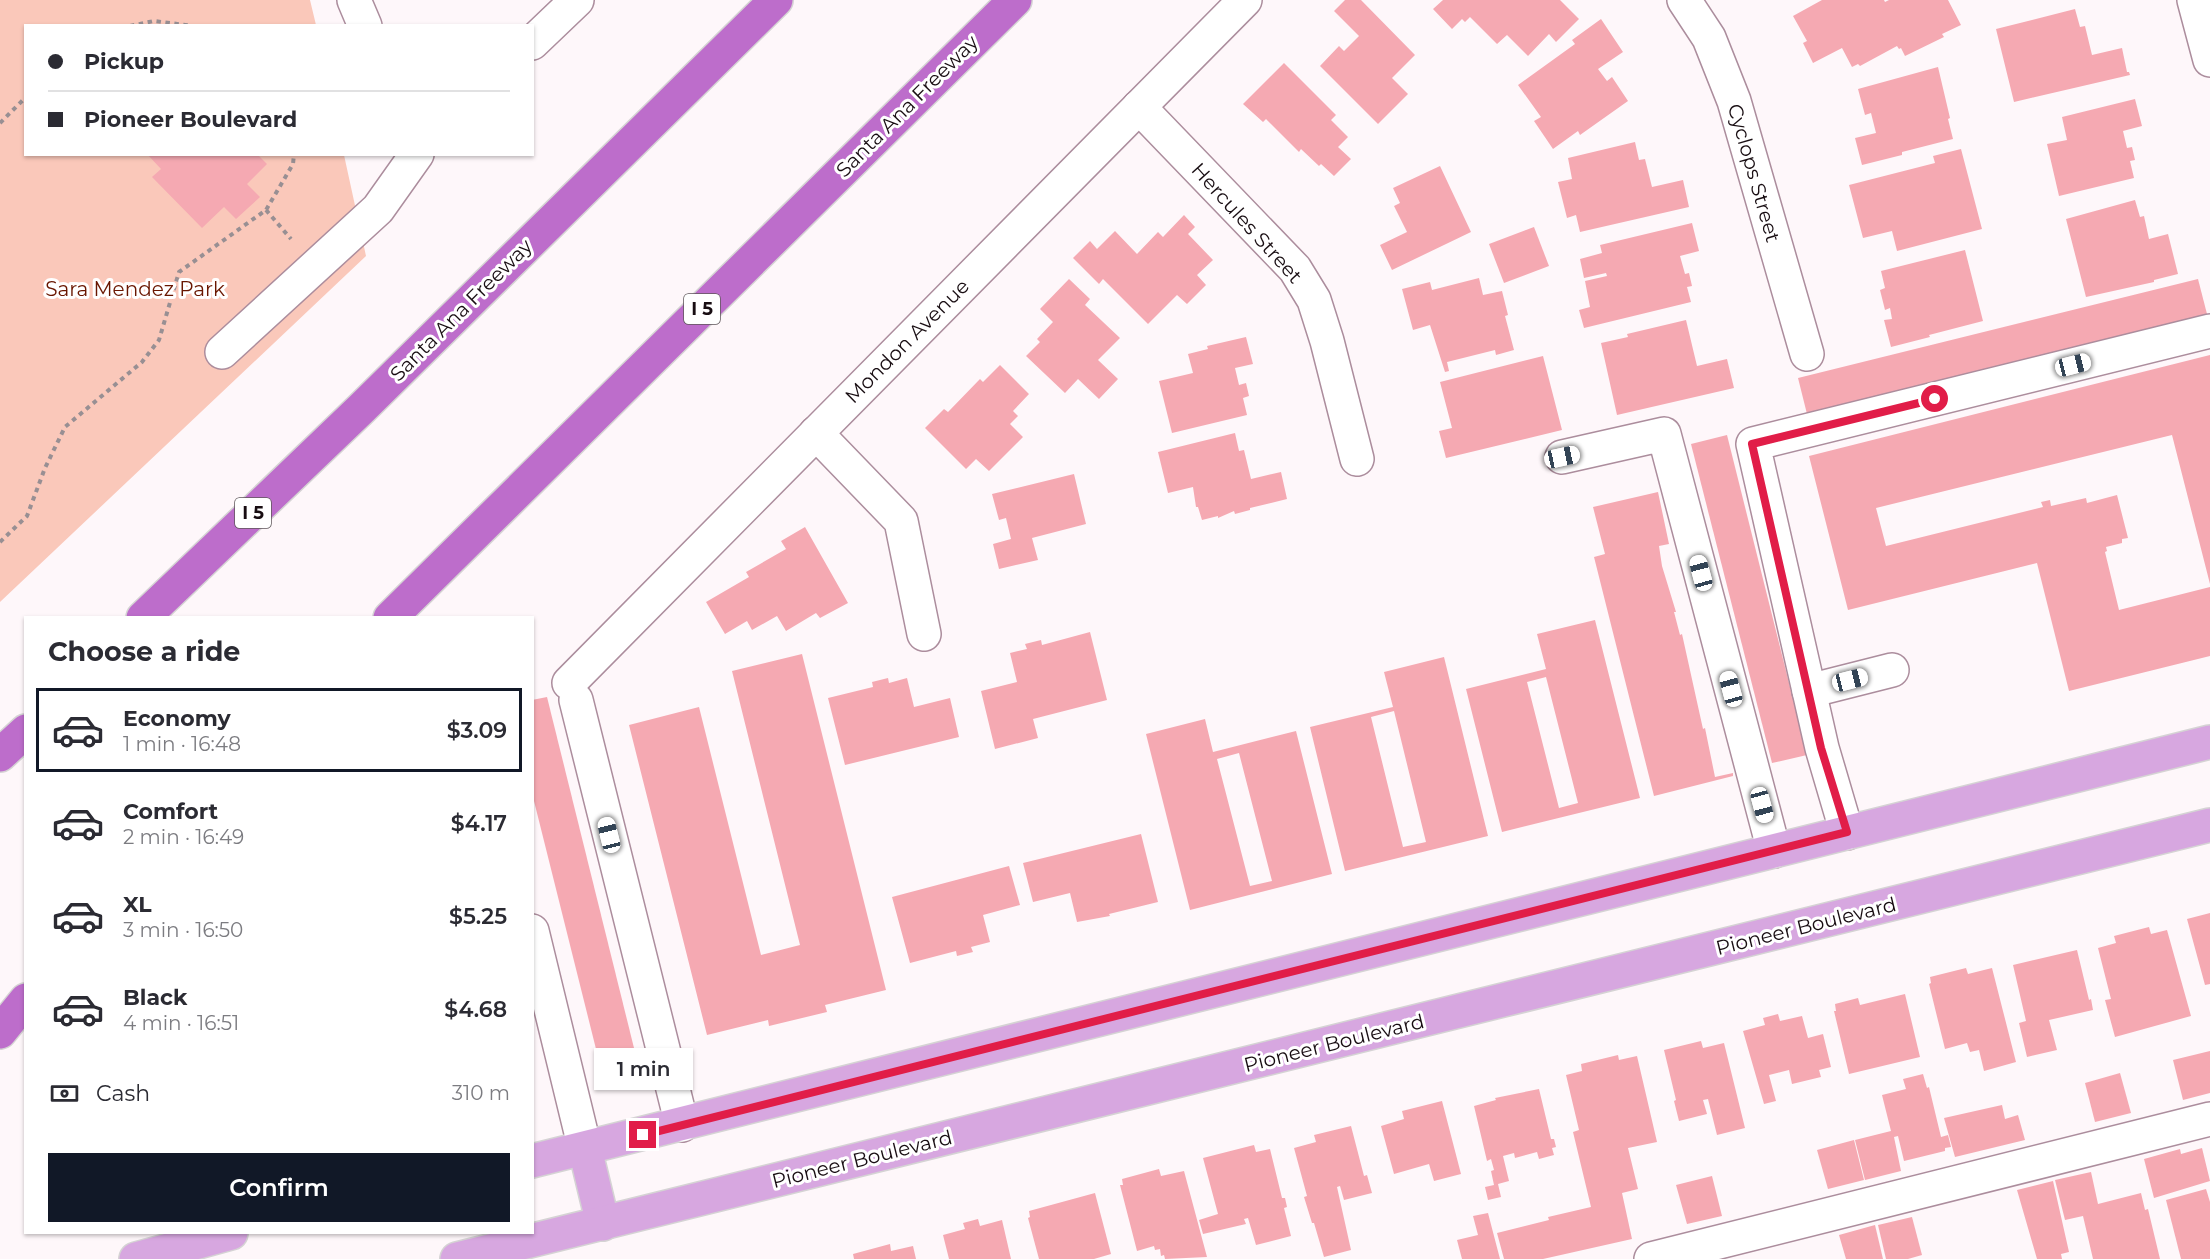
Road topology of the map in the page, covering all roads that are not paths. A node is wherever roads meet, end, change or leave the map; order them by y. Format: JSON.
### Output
{"nodes":[{"id":1,"x":354,"y":0,"type":"edge"},
{"id":2,"x":577,"y":0,"type":"edge"},
{"id":3,"x":776,"y":0,"type":"edge"},
{"id":4,"x":1015,"y":0,"type":"edge"},
{"id":5,"x":1245,"y":0,"type":"edge"},
{"id":6,"x":1684,"y":0,"type":"edge"},
{"id":7,"x":2194,"y":0,"type":"edge"},
{"id":8,"x":364,"y":24,"type":"edge"},
{"id":9,"x":534,"y":41,"type":"edge"},
{"id":10,"x":2210,"y":60,"type":"edge"},
{"id":11,"x":1139,"y":107,"type":"junction"},
{"id":12,"x":416,"y":156,"type":"edge"},
{"id":13,"x":2210,"y":331,"type":"edge"},
{"id":14,"x":222,"y":352,"type":"dead end"},
{"id":15,"x":1807,"y":354,"type":"dead end"},
{"id":16,"x":816,"y":433,"type":"junction"},
{"id":17,"x":1562,"y":457,"type":"dead end"},
{"id":18,"x":1357,"y":459,"type":"dead end"},
{"id":19,"x":145,"y":616,"type":"edge"},
{"id":20,"x":392,"y":616,"type":"edge"},
{"id":21,"x":924,"y":633,"type":"dead end"},
{"id":22,"x":1892,"y":670,"type":"dead end"},
{"id":23,"x":1809,"y":691,"type":"junction"},
{"id":24,"x":24,"y":733,"type":"edge"},
{"id":25,"x":2210,"y":742,"type":"edge"},
{"id":26,"x":0,"y":756,"type":"edge"},
{"id":27,"x":2210,"y":825,"type":"edge"},
{"id":28,"x":1847,"y":832,"type":"junction"},
{"id":29,"x":1774,"y":851,"type":"junction"},
{"id":30,"x":534,"y":939,"type":"edge"},
{"id":31,"x":24,"y":991,"type":"edge"},
{"id":32,"x":24,"y":1002,"type":"edge"},
{"id":33,"x":0,"y":1014,"type":"edge"},
{"id":34,"x":0,"y":1032,"type":"edge"},
{"id":35,"x":2210,"y":1119,"type":"edge"},
{"id":36,"x":682,"y":1125,"type":"junction"},
{"id":37,"x":585,"y":1149,"type":"junction"},
{"id":38,"x":534,"y":1161,"type":"edge"},
{"id":39,"x":603,"y":1224,"type":"junction"},
{"id":40,"x":227,"y":1234,"type":"edge"},
{"id":41,"x":136,"y":1259,"type":"edge"},
{"id":42,"x":457,"y":1259,"type":"edge"},
{"id":43,"x":1651,"y":1259,"type":"edge"}],
"edges":[{"from":1,"to":8,"type":"street"},
{"from":2,"to":9,"type":"street"},
{"from":3,"to":19,"type":"highway","name":"Santa Ana Freeway","number":"I 5"},
{"from":4,"to":20,"type":"highway","name":"Santa Ana Freeway","number":"I 5"},
{"from":5,"to":11,"type":"street","name":"Mondon Avenue"},
{"from":6,"to":15,"type":"street","name":"Cyclops Street"},
{"from":7,"to":10,"type":"street"},
{"from":11,"to":16,"type":"street","name":"Mondon Avenue"},
{"from":11,"to":18,"type":"street","name":"Hercules Street"},
{"from":12,"to":14,"type":"street"},
{"from":13,"to":23,"type":"street"},
{"from":16,"to":21,"type":"street"},
{"from":16,"to":36,"type":"street","name":"Mondon Avenue"},
{"from":17,"to":29,"type":"street"},
{"from":22,"to":23,"type":"street"},
{"from":23,"to":28,"type":"street"},
{"from":24,"to":26,"type":"highway"},
{"from":25,"to":28,"type":"main road"},
{"from":27,"to":39,"type":"main road","name":"Pioneer Boulevard"},
{"from":28,"to":29,"type":"main road"},
{"from":29,"to":36,"type":"main road"},
{"from":30,"to":37,"type":"street"},
{"from":31,"to":33,"type":"highway"},
{"from":32,"to":34,"type":"highway"},
{"from":35,"to":43,"type":"street"},
{"from":36,"to":37,"type":"main road"},
{"from":37,"to":38,"type":"main road"},
{"from":37,"to":39,"type":"main road"},
{"from":39,"to":42,"type":"main road","name":"Pioneer Boulevard"},
{"from":40,"to":41,"type":"main road"}]}
